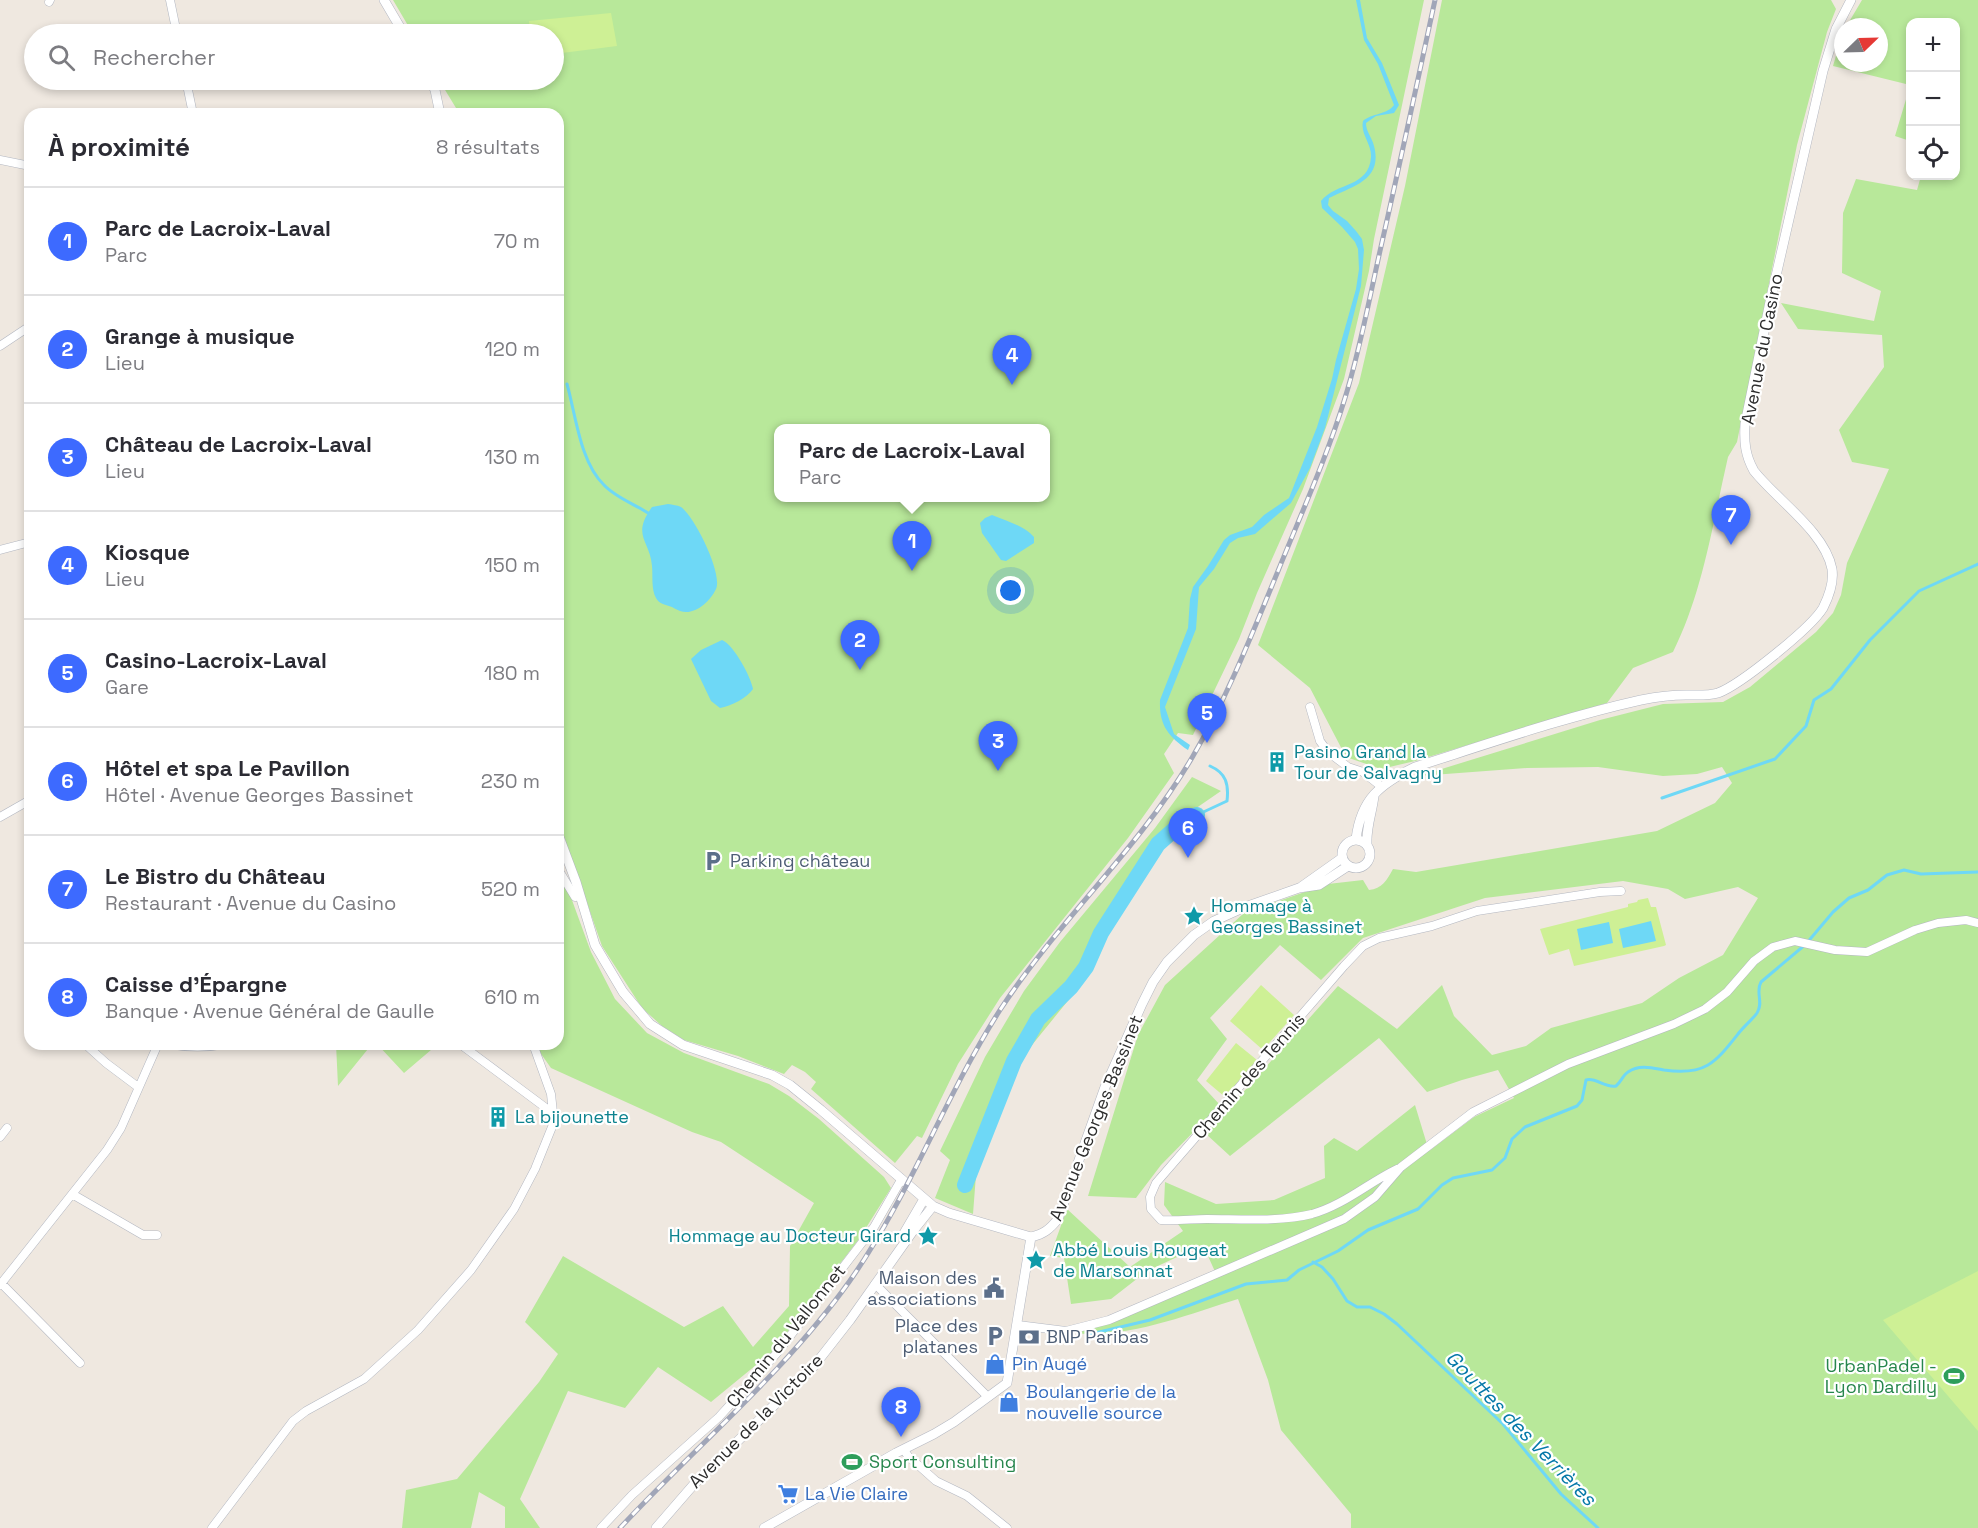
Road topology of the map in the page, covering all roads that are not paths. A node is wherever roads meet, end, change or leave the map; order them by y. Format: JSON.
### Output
{"nodes":[{"id":1,"x":170,"y":0,"type":"edge"},
{"id":2,"x":384,"y":0,"type":"edge"},
{"id":3,"x":1851,"y":0,"type":"edge"},
{"id":4,"x":175,"y":24,"type":"edge"},
{"id":5,"x":398,"y":24,"type":"edge"},
{"id":6,"x":188,"y":90,"type":"edge"},
{"id":7,"x":435,"y":90,"type":"edge"},
{"id":8,"x":192,"y":108,"type":"edge"},
{"id":9,"x":439,"y":108,"type":"edge"},
{"id":10,"x":0,"y":160,"type":"edge"},
{"id":11,"x":24,"y":165,"type":"edge"},
{"id":12,"x":24,"y":330,"type":"edge"},
{"id":13,"x":0,"y":346,"type":"edge"},
{"id":14,"x":24,"y":544,"type":"edge"},
{"id":15,"x":0,"y":550,"type":"edge"},
{"id":16,"x":1310,"y":707,"type":"dead end"},
{"id":17,"x":1382,"y":787,"type":"junction"},
{"id":18,"x":1374,"y":796,"type":"junction"},
{"id":19,"x":24,"y":803,"type":"edge"},
{"id":20,"x":0,"y":817,"type":"edge"},
{"id":21,"x":1356,"y":839,"type":"junction"},
{"id":22,"x":1367,"y":844,"type":"junction"},
{"id":23,"x":564,"y":851,"type":"edge"},
{"id":24,"x":1345,"y":862,"type":"junction"},
{"id":25,"x":564,"y":879,"type":"edge"},
{"id":26,"x":1621,"y":891,"type":"dead end"},
{"id":27,"x":580,"y":896,"type":"junction"},
{"id":28,"x":1978,"y":923,"type":"edge"},
{"id":29,"x":92,"y":1050,"type":"edge"},
{"id":30,"x":155,"y":1050,"type":"edge"},
{"id":31,"x":468,"y":1050,"type":"edge"},
{"id":32,"x":535,"y":1050,"type":"edge"},
{"id":33,"x":138,"y":1087,"type":"junction"},
{"id":34,"x":554,"y":1114,"type":"junction"},
{"id":35,"x":7,"y":1128,"type":"dead end"},
{"id":36,"x":0,"y":1137,"type":"edge"},
{"id":37,"x":1401,"y":1167,"type":"junction"},
{"id":38,"x":901,"y":1180,"type":"junction"},
{"id":39,"x":72,"y":1194,"type":"junction"},
{"id":40,"x":924,"y":1200,"type":"junction"},
{"id":41,"x":933,"y":1206,"type":"junction"},
{"id":42,"x":157,"y":1234,"type":"dead end"},
{"id":43,"x":1031,"y":1237,"type":"junction"},
{"id":44,"x":1,"y":1284,"type":"edge"},
{"id":45,"x":875,"y":1284,"type":"junction"},
{"id":46,"x":1018,"y":1325,"type":"junction"},
{"id":47,"x":80,"y":1363,"type":"dead end"},
{"id":48,"x":988,"y":1397,"type":"junction"},
{"id":49,"x":904,"y":1450,"type":"junction"},
{"id":50,"x":212,"y":1528,"type":"edge"},
{"id":51,"x":601,"y":1528,"type":"edge"},
{"id":52,"x":656,"y":1528,"type":"edge"},
{"id":53,"x":764,"y":1528,"type":"edge"},
{"id":54,"x":1007,"y":1528,"type":"edge"}],
"edges":[{"from":1,"to":4,"type":"street"},
{"from":2,"to":5,"type":"street"},
{"from":3,"to":17,"type":"street","name":"Avenue du Casino"},
{"from":6,"to":8,"type":"street"},
{"from":7,"to":9,"type":"street"},
{"from":10,"to":11,"type":"street"},
{"from":12,"to":13,"type":"street"},
{"from":14,"to":15,"type":"street"},
{"from":16,"to":17,"type":"street"},
{"from":17,"to":18,"type":"street","name":"Avenue du Casino"},
{"from":18,"to":21,"type":"street","name":"Avenue du Casino"},
{"from":18,"to":22,"type":"street","name":"Avenue du Casino"},
{"from":19,"to":20,"type":"street"},
{"from":21,"to":22,"type":"street"},
{"from":21,"to":24,"type":"street"},
{"from":22,"to":24,"type":"street"},
{"from":23,"to":27,"type":"street"},
{"from":24,"to":43,"type":"street","name":"Avenue Georges Bassinet"},
{"from":25,"to":27,"type":"street"},
{"from":26,"to":37,"type":"street","name":"Chemin des Tennis"},
{"from":27,"to":38,"type":"street"},
{"from":28,"to":37,"type":"street"},
{"from":29,"to":33,"type":"street"},
{"from":30,"to":33,"type":"street"},
{"from":31,"to":34,"type":"street"},
{"from":32,"to":34,"type":"street"},
{"from":33,"to":39,"type":"street"},
{"from":34,"to":50,"type":"street"},
{"from":35,"to":36,"type":"street"},
{"from":37,"to":46,"type":"street"},
{"from":38,"to":40,"type":"street"},
{"from":38,"to":51,"type":"street","name":"Chemin du Vallonnet"},
{"from":39,"to":42,"type":"street"},
{"from":39,"to":44,"type":"street"},
{"from":40,"to":41,"type":"street"},
{"from":40,"to":45,"type":"street","name":"Avenue de la Victoire"},
{"from":41,"to":43,"type":"street"},
{"from":41,"to":45,"type":"street","name":"Avenue de la Victoire"},
{"from":43,"to":46,"type":"street"},
{"from":44,"to":47,"type":"street"},
{"from":45,"to":48,"type":"street"},
{"from":45,"to":52,"type":"street","name":"Avenue de la Victoire"},
{"from":46,"to":48,"type":"street"},
{"from":48,"to":49,"type":"street"},
{"from":49,"to":53,"type":"street"},
{"from":49,"to":54,"type":"street"}]}
